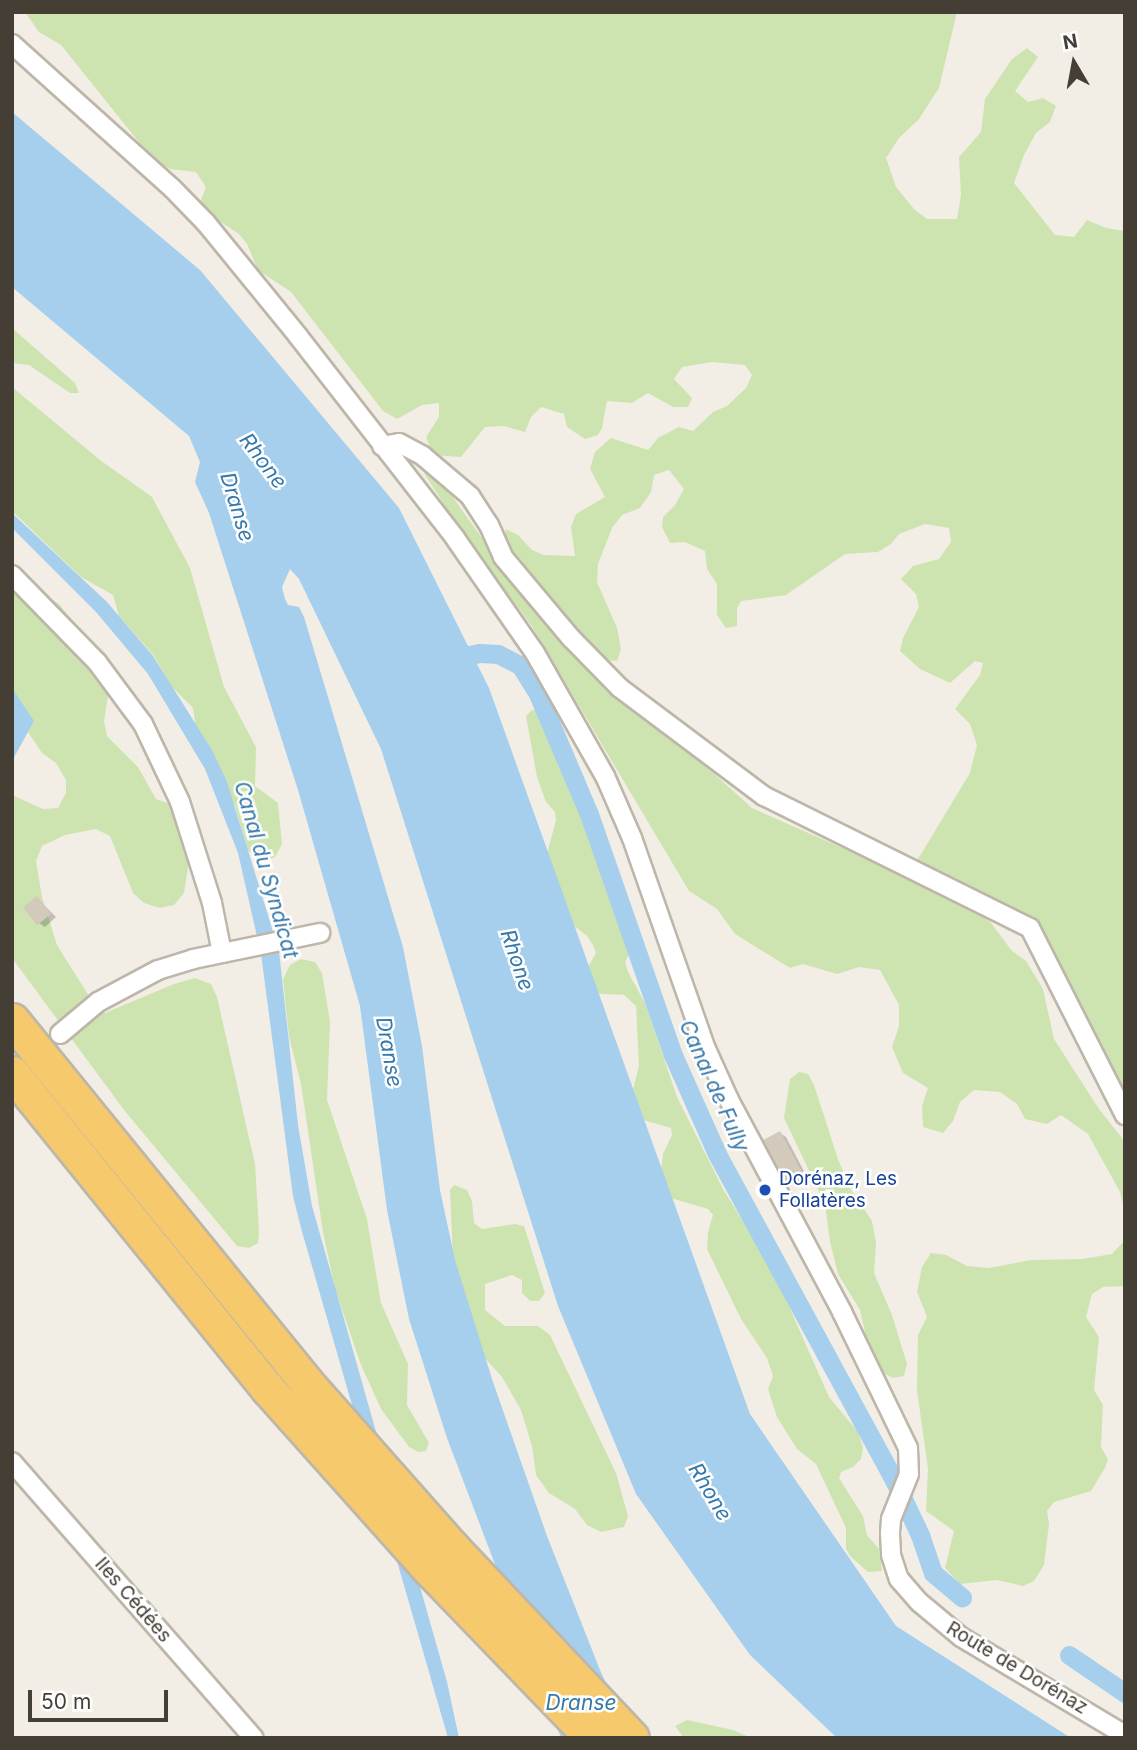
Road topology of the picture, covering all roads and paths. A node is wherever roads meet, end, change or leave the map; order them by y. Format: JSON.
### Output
{"nodes":[{"id":1,"x":12,"y":44,"type":"edge"},
{"id":2,"x":382,"y":446,"type":"junction"},
{"id":3,"x":12,"y":575,"type":"edge"},
{"id":4,"x":320,"y":933,"type":"dead end"},
{"id":5,"x":230,"y":951,"type":"junction"},
{"id":6,"x":12,"y":1020,"type":"edge"},
{"id":7,"x":60,"y":1034,"type":"dead end"},
{"id":8,"x":12,"y":1073,"type":"edge"},
{"id":9,"x":1125,"y":1115,"type":"edge"},
{"id":10,"x":12,"y":1462,"type":"edge"},
{"id":11,"x":440,"y":1557,"type":"junction"},
{"id":12,"x":1125,"y":1734,"type":"edge"},
{"id":13,"x":254,"y":1738,"type":"edge"},
{"id":14,"x":592,"y":1738,"type":"edge"},
{"id":15,"x":632,"y":1738,"type":"edge"}],
"edges":[{"from":1,"to":2,"type":"street"},
{"from":2,"to":9,"type":"street"},
{"from":2,"to":12,"type":"street","name":"Route de Dorénaz"},
{"from":3,"to":5,"type":"street"},
{"from":4,"to":5,"type":"street"},
{"from":5,"to":7,"type":"street"},
{"from":6,"to":11,"type":"highway"},
{"from":8,"to":11,"type":"highway"},
{"from":10,"to":13,"type":"street","name":"Iles Cédées"},
{"from":11,"to":14,"type":"highway"},
{"from":11,"to":15,"type":"highway"}]}
